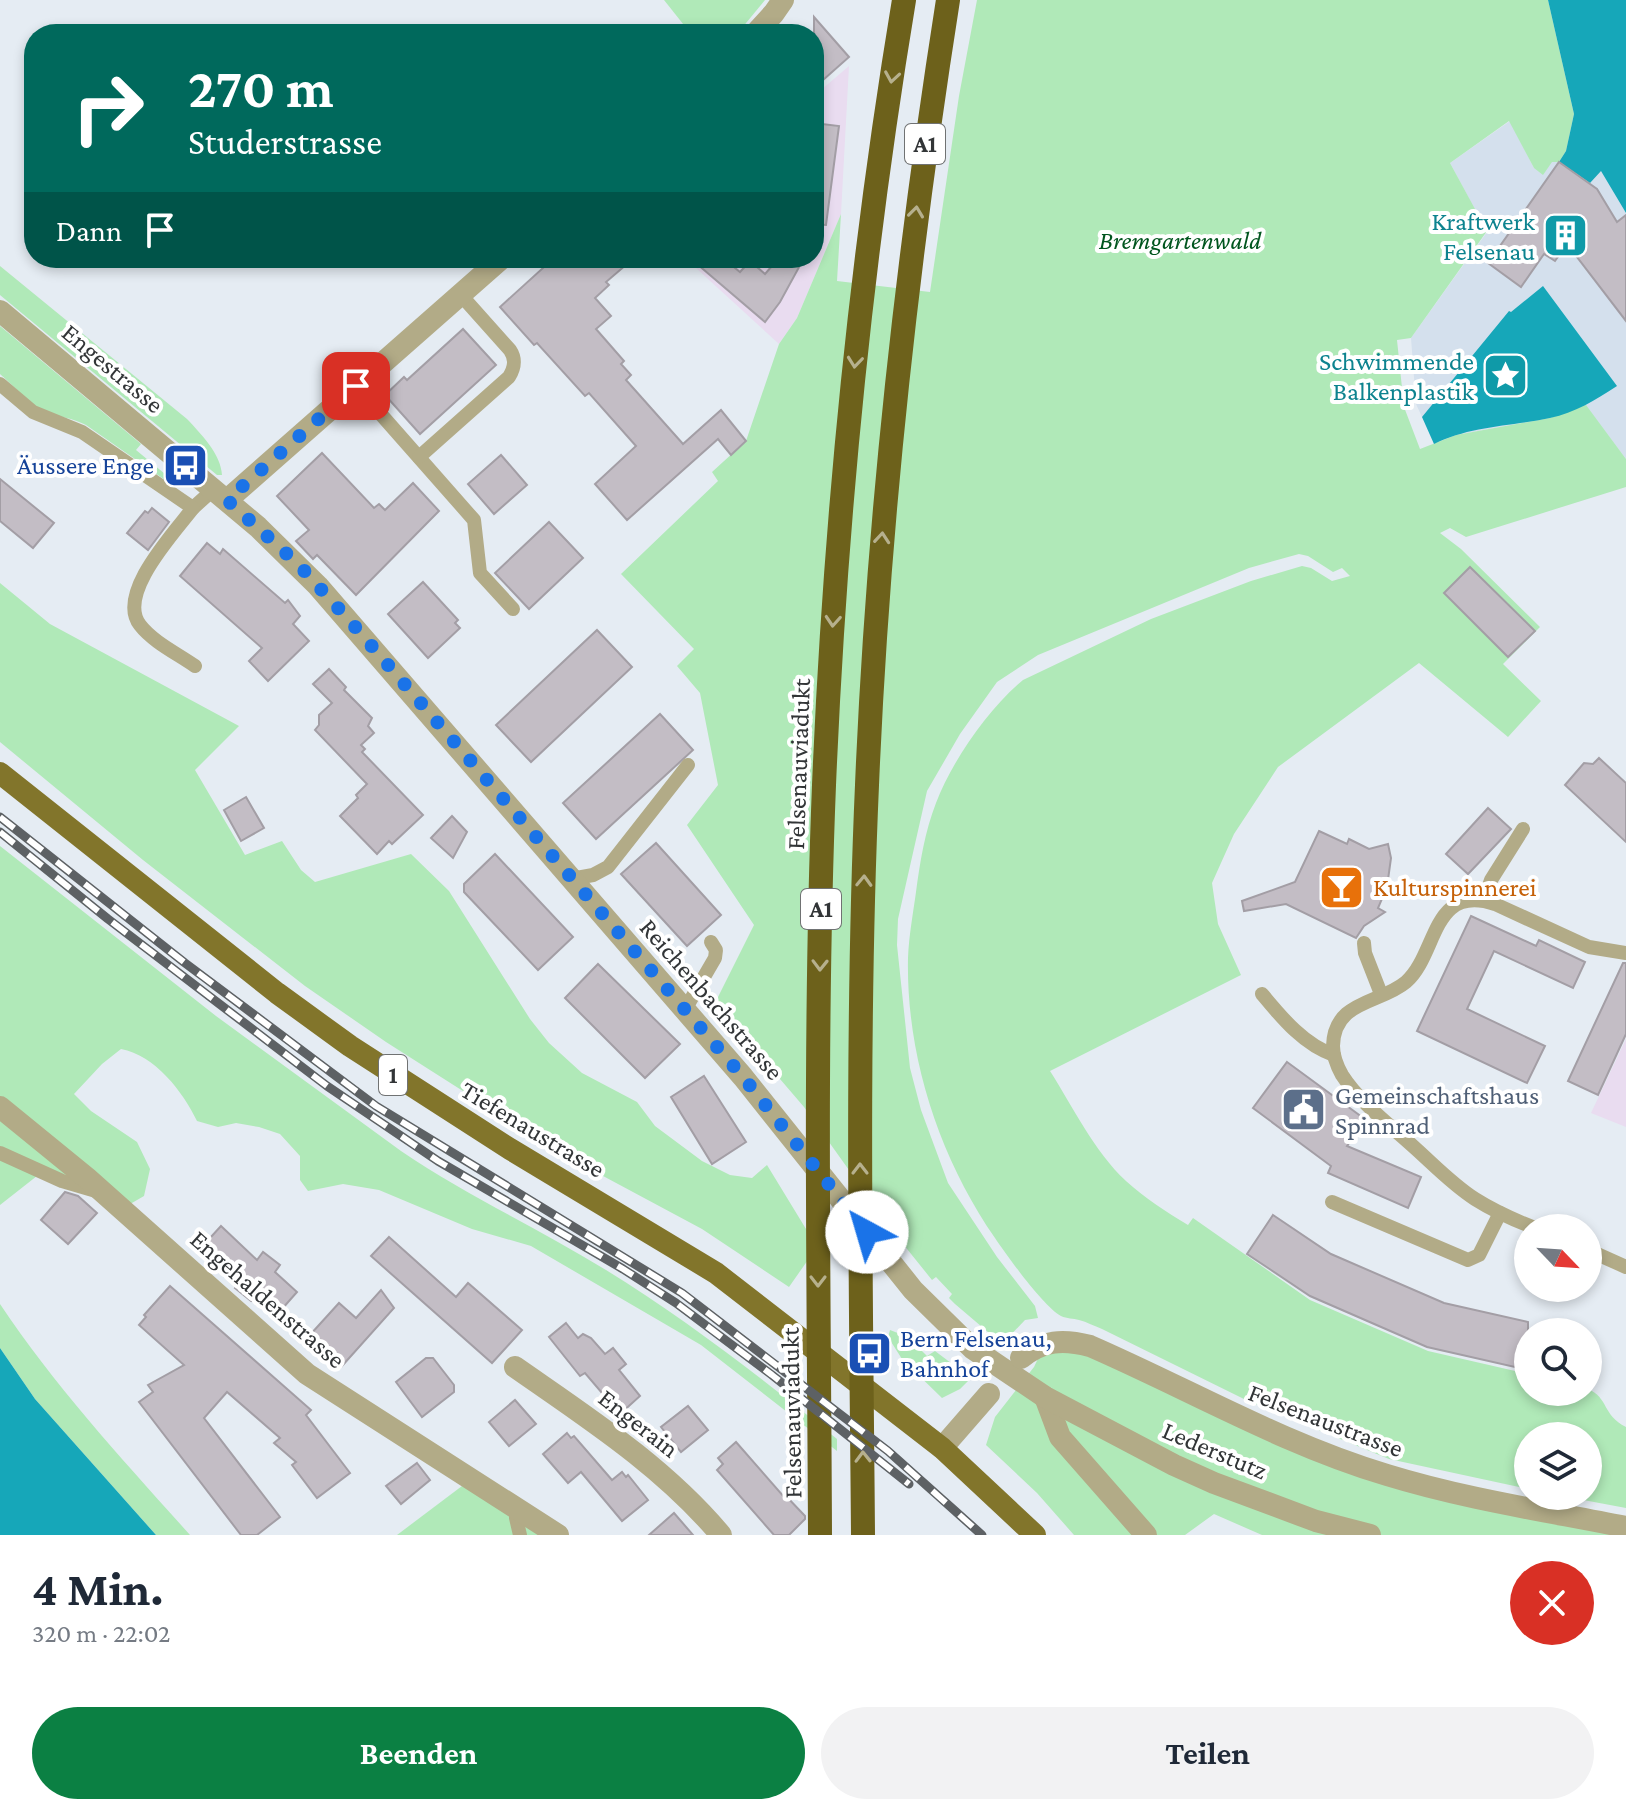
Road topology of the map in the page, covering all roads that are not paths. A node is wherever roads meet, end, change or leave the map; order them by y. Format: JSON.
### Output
{"nodes":[{"id":1,"x":783,"y":0,"type":"edge"},
{"id":2,"x":904,"y":0,"type":"edge"},
{"id":3,"x":948,"y":0,"type":"edge"},
{"id":4,"x":763,"y":24,"type":"edge"},
{"id":5,"x":490,"y":268,"type":"edge"},
{"id":6,"x":460,"y":294,"type":"junction"},
{"id":7,"x":0,"y":311,"type":"edge"},
{"id":8,"x":0,"y":384,"type":"edge"},
{"id":9,"x":356,"y":386,"type":"junction"},
{"id":10,"x":419,"y":457,"type":"junction"},
{"id":11,"x":220,"y":495,"type":"junction"},
{"id":12,"x":193,"y":508,"type":"junction"},
{"id":13,"x":513,"y":609,"type":"dead end"},
{"id":14,"x":195,"y":666,"type":"dead end"},
{"id":15,"x":688,"y":765,"type":"dead end"},
{"id":16,"x":0,"y":773,"type":"edge"},
{"id":17,"x":1523,"y":829,"type":"dead end"},
{"id":18,"x":571,"y":879,"type":"junction"},
{"id":19,"x":1484,"y":900,"type":"junction"},
{"id":20,"x":711,"y":942,"type":"dead end"},
{"id":21,"x":1364,"y":943,"type":"dead end"},
{"id":22,"x":1624,"y":957,"type":"edge"},
{"id":23,"x":1262,"y":994,"type":"dead end"},
{"id":24,"x":1381,"y":994,"type":"junction"},
{"id":25,"x":682,"y":1007,"type":"junction"},
{"id":26,"x":1334,"y":1055,"type":"junction"},
{"id":27,"x":0,"y":1107,"type":"edge"},
{"id":28,"x":0,"y":1153,"type":"edge"},
{"id":29,"x":104,"y":1193,"type":"junction"},
{"id":30,"x":1332,"y":1202,"type":"dead end"},
{"id":31,"x":1500,"y":1213,"type":"junction"},
{"id":32,"x":1514,"y":1219,"type":"edge"},
{"id":33,"x":1602,"y":1256,"type":"edge"},
{"id":34,"x":1626,"y":1267,"type":"edge"},
{"id":35,"x":1021,"y":1358,"type":"dead end"},
{"id":36,"x":515,"y":1367,"type":"dead end"},
{"id":37,"x":989,"y":1394,"type":"dead end"},
{"id":38,"x":1045,"y":1397,"type":"junction"},
{"id":39,"x":942,"y":1448,"type":"junction"},
{"id":40,"x":521,"y":1509,"type":"junction"},
{"id":41,"x":1626,"y":1527,"type":"edge"},
{"id":42,"x":520,"y":1535,"type":"edge"},
{"id":43,"x":558,"y":1535,"type":"edge"},
{"id":44,"x":721,"y":1535,"type":"edge"},
{"id":45,"x":820,"y":1535,"type":"edge"},
{"id":46,"x":863,"y":1535,"type":"edge"},
{"id":47,"x":1035,"y":1535,"type":"edge"},
{"id":48,"x":1146,"y":1535,"type":"edge"},
{"id":49,"x":1370,"y":1535,"type":"edge"}],
"edges":[{"from":1,"to":4,"type":"street"},
{"from":2,"to":45,"type":"highway","name":"Felsenauviadukt","number":"A1","one_way":true},
{"from":46,"to":3,"type":"highway","number":"A1","one_way":true},
{"from":5,"to":6,"type":"street"},
{"from":6,"to":9,"type":"street"},
{"from":6,"to":10,"type":"lane"},
{"from":7,"to":11,"type":"street","name":"Engestrasse"},
{"from":8,"to":12,"type":"lane"},
{"from":9,"to":10,"type":"lane"},
{"from":9,"to":11,"type":"street"},
{"from":10,"to":13,"type":"lane"},
{"from":11,"to":12,"type":"lane"},
{"from":11,"to":18,"type":"street","name":"Reichenbachstrasse"},
{"from":12,"to":14,"type":"lane"},
{"from":15,"to":18,"type":"lane"},
{"from":16,"to":39,"type":"main road","name":"Tiefenaustrasse","number":"1"},
{"from":17,"to":19,"type":"lane"},
{"from":18,"to":25,"type":"street","name":"Reichenbachstrasse"},
{"from":19,"to":22,"type":"lane"},
{"from":19,"to":24,"type":"lane"},
{"from":20,"to":25,"type":"lane"},
{"from":21,"to":24,"type":"lane"},
{"from":23,"to":26,"type":"lane"},
{"from":24,"to":26,"type":"lane"},
{"from":25,"to":38,"type":"street","name":"Reichenbachstrasse"},
{"from":26,"to":31,"type":"lane"},
{"from":27,"to":29,"type":"street","name":"Engehaldenstrasse"},
{"from":28,"to":29,"type":"lane"},
{"from":29,"to":40,"type":"street","name":"Engehaldenstrasse"},
{"from":30,"to":31,"type":"lane"},
{"from":31,"to":32,"type":"lane"},
{"from":33,"to":34,"type":"lane"},
{"from":35,"to":41,"type":"street","name":"Felsenaustrasse"},
{"from":36,"to":44,"type":"street","name":"Engerain"},
{"from":37,"to":39,"type":"street"},
{"from":38,"to":48,"type":"street"},
{"from":38,"to":49,"type":"street","name":"Lederstutz"},
{"from":39,"to":47,"type":"main road","name":"Tiefenaustrasse","number":"1"},
{"from":40,"to":42,"type":"lane"},
{"from":40,"to":43,"type":"street","name":"Engehaldenstrasse"}]}
